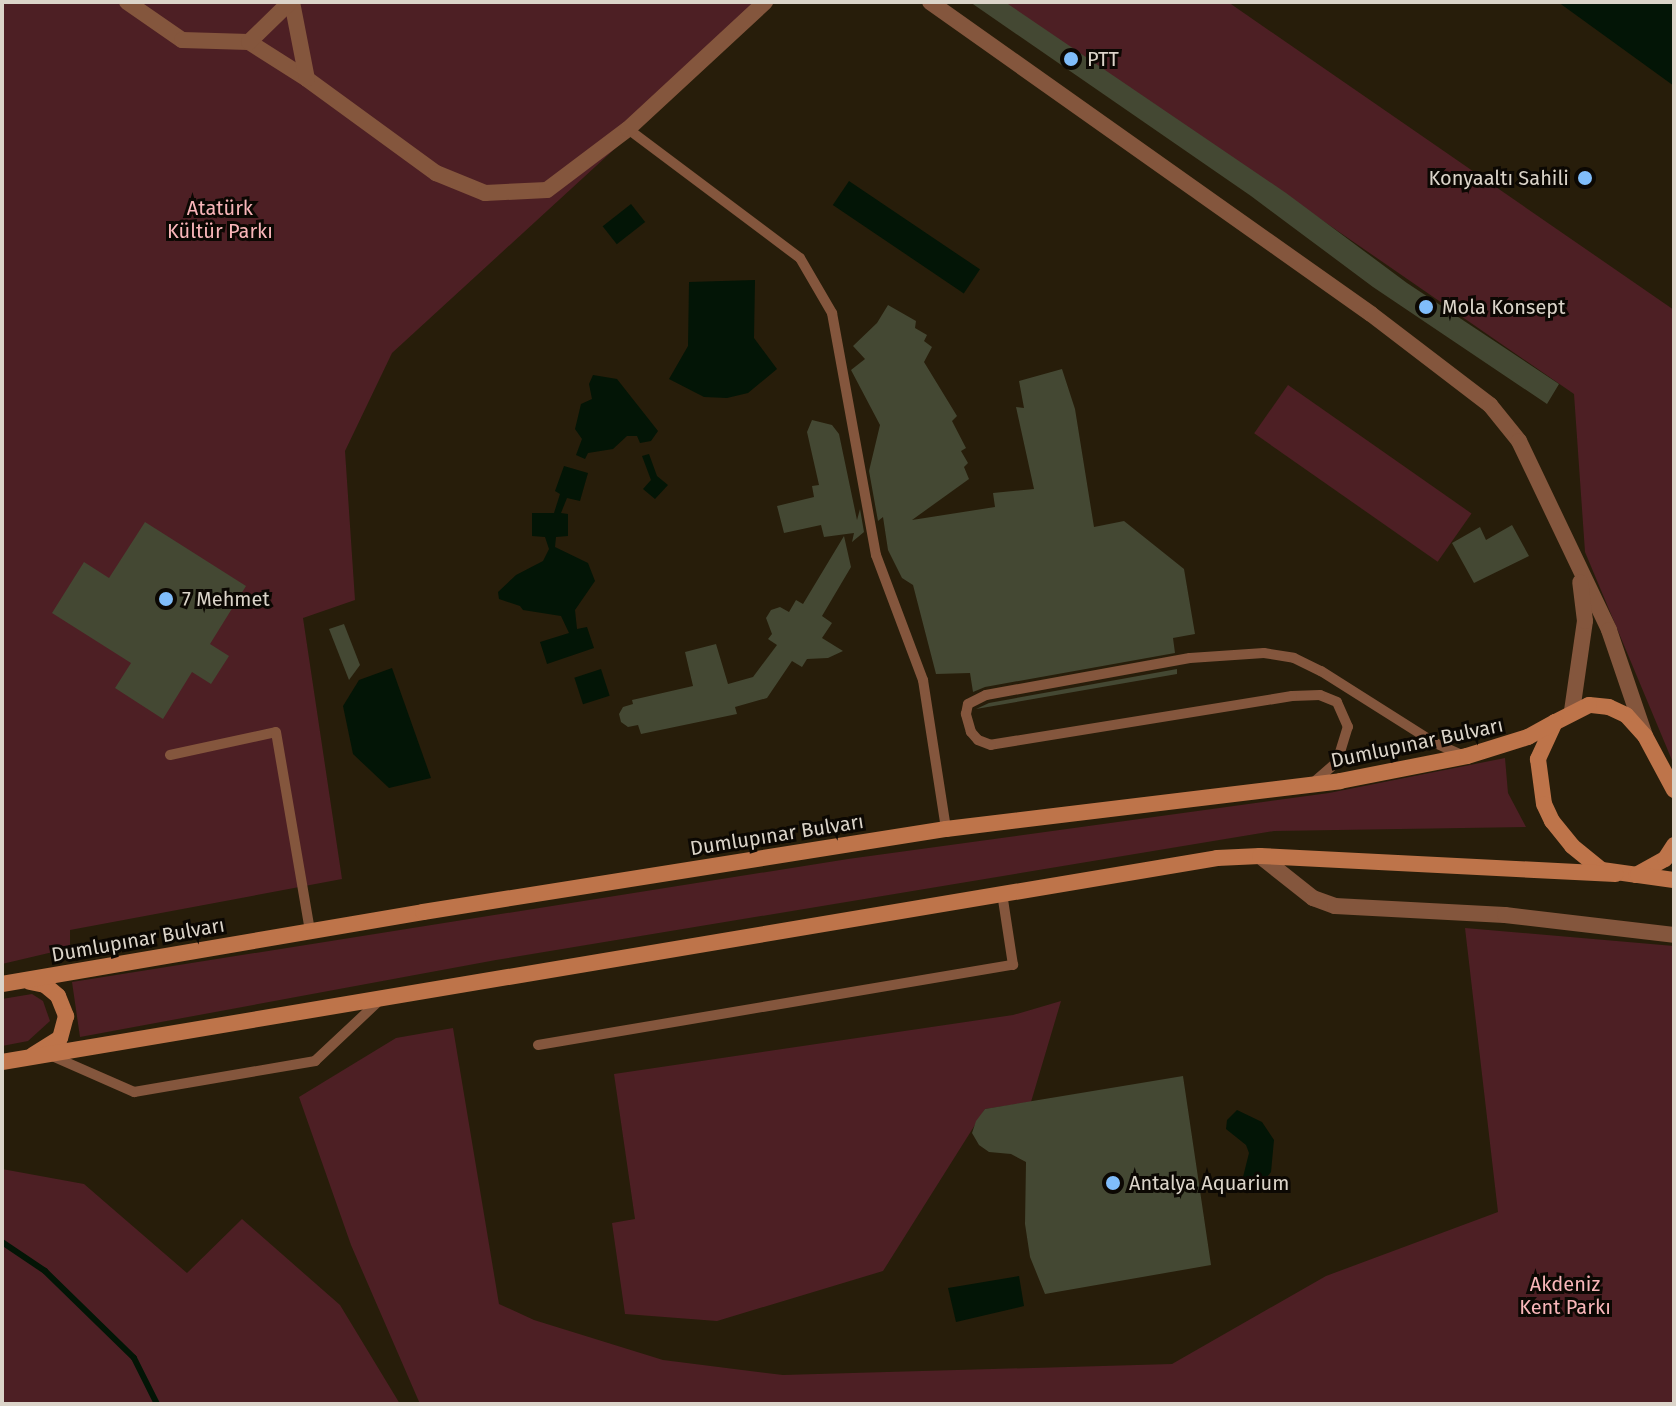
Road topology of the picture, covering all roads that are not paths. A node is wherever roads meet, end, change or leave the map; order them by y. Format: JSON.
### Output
{"nodes":[{"id":1,"x":127,"y":2,"type":"edge"},
{"id":2,"x":291,"y":2,"type":"edge"},
{"id":3,"x":765,"y":2,"type":"edge"},
{"id":4,"x":930,"y":2,"type":"edge"},
{"id":5,"x":249,"y":42,"type":"junction"},
{"id":6,"x":307,"y":79,"type":"junction"},
{"id":7,"x":628,"y":129,"type":"junction"},
{"id":8,"x":1579,"y":569,"type":"junction"},
{"id":9,"x":1572,"y":711,"type":"junction"},
{"id":10,"x":1555,"y":722,"type":"junction"},
{"id":11,"x":1645,"y":736,"type":"junction"},
{"id":12,"x":170,"y":755,"type":"dead end"},
{"id":13,"x":1467,"y":756,"type":"junction"},
{"id":14,"x":1309,"y":785,"type":"junction"},
{"id":15,"x":1674,"y":790,"type":"edge"},
{"id":16,"x":946,"y":829,"type":"junction"},
{"id":17,"x":1674,"y":845,"type":"edge"},
{"id":18,"x":1260,"y":856,"type":"junction"},
{"id":19,"x":1616,"y":874,"type":"junction"},
{"id":20,"x":1636,"y":875,"type":"junction"},
{"id":21,"x":1674,"y":880,"type":"edge"},
{"id":22,"x":1002,"y":893,"type":"junction"},
{"id":23,"x":310,"y":930,"type":"junction"},
{"id":24,"x":1674,"y":935,"type":"edge"},
{"id":25,"x":25,"y":980,"type":"junction"},
{"id":26,"x":2,"y":984,"type":"edge"},
{"id":27,"x":383,"y":998,"type":"junction"},
{"id":28,"x":538,"y":1045,"type":"dead end"},
{"id":29,"x":50,"y":1055,"type":"junction"},
{"id":30,"x":28,"y":1057,"type":"junction"},
{"id":31,"x":2,"y":1062,"type":"edge"}],
"edges":[{"from":1,"to":5,"type":"street"},
{"from":2,"to":5,"type":"street"},
{"from":2,"to":6,"type":"street"},
{"from":3,"to":7,"type":"street"},
{"from":4,"to":8,"type":"street"},
{"from":5,"to":6,"type":"street"},
{"from":6,"to":7,"type":"street"},
{"from":7,"to":16,"type":"lane"},
{"from":8,"to":9,"type":"street"},
{"from":8,"to":11,"type":"street"},
{"from":9,"to":10,"type":"main road","name":"Dumlupınar Bulvarı"},
{"from":9,"to":11,"type":"main road"},
{"from":10,"to":13,"type":"main road","name":"Dumlupınar Bulvarı"},
{"from":10,"to":19,"type":"main road"},
{"from":11,"to":15,"type":"main road"},
{"from":12,"to":23,"type":"lane"},
{"from":13,"to":14,"type":"main road","name":"Dumlupınar Bulvarı"},
{"from":13,"to":14,"type":"lane"},
{"from":14,"to":16,"type":"main road","name":"Dumlupınar Bulvarı"},
{"from":16,"to":23,"type":"main road","name":"Dumlupınar Bulvarı"},
{"from":17,"to":20,"type":"main road"},
{"from":18,"to":19,"type":"main road"},
{"from":18,"to":22,"type":"main road"},
{"from":18,"to":24,"type":"street"},
{"from":19,"to":20,"type":"main road"},
{"from":20,"to":21,"type":"main road"},
{"from":22,"to":27,"type":"main road"},
{"from":22,"to":28,"type":"lane"},
{"from":23,"to":25,"type":"main road","name":"Dumlupınar Bulvarı"},
{"from":25,"to":26,"type":"main road","name":"Dumlupınar Bulvarı"},
{"from":25,"to":30,"type":"main road"},
{"from":27,"to":29,"type":"main road"},
{"from":27,"to":29,"type":"lane"},
{"from":29,"to":30,"type":"main road"},
{"from":30,"to":31,"type":"main road"}]}
